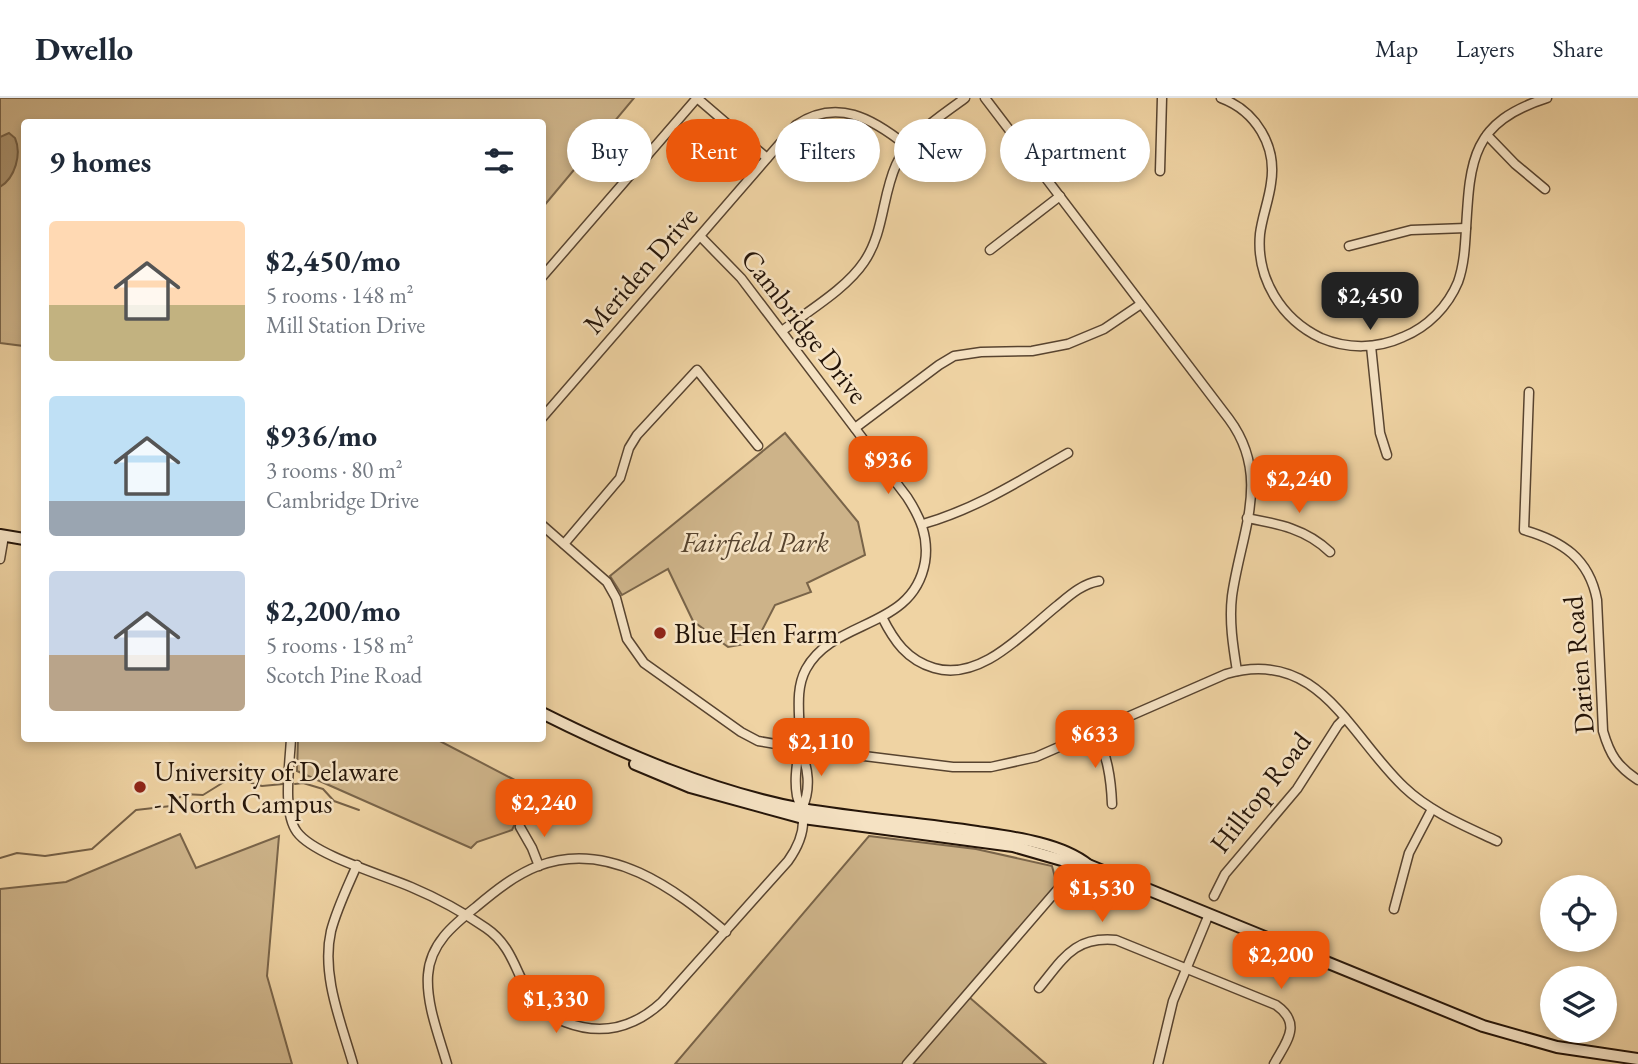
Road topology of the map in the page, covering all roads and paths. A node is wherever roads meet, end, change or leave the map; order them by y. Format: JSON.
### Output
{"nodes":[{"id":1,"x":697,"y":98,"type":"edge"},
{"id":2,"x":965,"y":98,"type":"edge"},
{"id":3,"x":985,"y":98,"type":"edge"},
{"id":4,"x":1162,"y":98,"type":"edge"},
{"id":5,"x":1221,"y":98,"type":"edge"},
{"id":6,"x":1547,"y":98,"type":"edge"},
{"id":7,"x":937,"y":119,"type":"edge"},
{"id":8,"x":1487,"y":135,"type":"junction"},
{"id":9,"x":894,"y":136,"type":"edge"},
{"id":10,"x":767,"y":158,"type":"junction"},
{"id":11,"x":894,"y":171,"type":"edge"},
{"id":12,"x":1160,"y":171,"type":"dead end"},
{"id":13,"x":1545,"y":189,"type":"dead end"},
{"id":14,"x":1060,"y":196,"type":"junction"},
{"id":15,"x":1466,"y":228,"type":"junction"},
{"id":16,"x":700,"y":236,"type":"junction"},
{"id":17,"x":1349,"y":246,"type":"dead end"},
{"id":18,"x":990,"y":250,"type":"dead end"},
{"id":19,"x":546,"y":272,"type":"edge"},
{"id":20,"x":1142,"y":304,"type":"junction"},
{"id":21,"x":782,"y":331,"type":"junction"},
{"id":22,"x":1371,"y":346,"type":"junction"},
{"id":23,"x":1529,"y":391,"type":"dead end"},
{"id":24,"x":546,"y":413,"type":"edge"},
{"id":25,"x":855,"y":428,"type":"junction"},
{"id":26,"x":758,"y":446,"type":"dead end"},
{"id":27,"x":1068,"y":453,"type":"dead end"},
{"id":28,"x":1387,"y":455,"type":"dead end"},
{"id":29,"x":1247,"y":518,"type":"junction"},
{"id":30,"x":923,"y":524,"type":"junction"},
{"id":31,"x":546,"y":528,"type":"edge"},
{"id":32,"x":2,"y":536,"type":"edge"},
{"id":33,"x":21,"y":539,"type":"edge"},
{"id":34,"x":564,"y":544,"type":"junction"},
{"id":35,"x":1331,"y":552,"type":"dead end"},
{"id":36,"x":0,"y":559,"type":"edge"},
{"id":37,"x":1099,"y":581,"type":"dead end"},
{"id":38,"x":882,"y":617,"type":"junction"},
{"id":39,"x":1237,"y":671,"type":"junction"},
{"id":40,"x":546,"y":715,"type":"edge"},
{"id":41,"x":1345,"y":718,"type":"junction"},
{"id":42,"x":546,"y":722,"type":"edge"},
{"id":43,"x":1096,"y":731,"type":"junction"},
{"id":44,"x":291,"y":742,"type":"edge"},
{"id":45,"x":799,"y":748,"type":"junction"},
{"id":46,"x":1638,"y":780,"type":"edge"},
{"id":47,"x":1112,"y":804,"type":"dead end"},
{"id":48,"x":1432,"y":809,"type":"junction"},
{"id":49,"x":803,"y":813,"type":"junction"},
{"id":50,"x":520,"y":827,"type":"dead end"},
{"id":51,"x":1497,"y":841,"type":"dead end"},
{"id":52,"x":357,"y":865,"type":"junction"},
{"id":53,"x":1088,"y":865,"type":"junction"},
{"id":54,"x":539,"y":866,"type":"junction"},
{"id":55,"x":1214,"y":896,"type":"dead end"},
{"id":56,"x":1394,"y":909,"type":"dead end"},
{"id":57,"x":1209,"y":914,"type":"junction"},
{"id":58,"x":466,"y":915,"type":"junction"},
{"id":59,"x":726,"y":932,"type":"junction"},
{"id":60,"x":1187,"y":967,"type":"junction"},
{"id":61,"x":1039,"y":988,"type":"dead end"},
{"id":62,"x":1630,"y":1060,"type":"edge"},
{"id":63,"x":352,"y":1064,"type":"edge"},
{"id":64,"x":447,"y":1064,"type":"edge"},
{"id":65,"x":907,"y":1064,"type":"edge"},
{"id":66,"x":1158,"y":1064,"type":"edge"},
{"id":67,"x":1273,"y":1064,"type":"edge"}],
"edges":[{"from":1,"to":10,"type":"street"},
{"from":1,"to":19,"type":"street"},
{"from":2,"to":7,"type":"street"},
{"from":3,"to":14,"type":"street"},
{"from":4,"to":12,"type":"street"},
{"from":5,"to":22,"type":"street"},
{"from":6,"to":8,"type":"street"},
{"from":8,"to":13,"type":"street"},
{"from":8,"to":15,"type":"street"},
{"from":9,"to":10,"type":"street","name":"Meriden Drive"},
{"from":10,"to":16,"type":"street","name":"Meriden Drive"},
{"from":11,"to":21,"type":"street"},
{"from":14,"to":18,"type":"street"},
{"from":14,"to":20,"type":"street"},
{"from":15,"to":17,"type":"street"},
{"from":15,"to":22,"type":"street"},
{"from":16,"to":21,"type":"street","name":"Cambridge Drive"},
{"from":16,"to":24,"type":"street","name":"Meriden Drive"},
{"from":20,"to":25,"type":"street"},
{"from":20,"to":29,"type":"street"},
{"from":21,"to":25,"type":"street","name":"Cambridge Drive"},
{"from":22,"to":28,"type":"street"},
{"from":23,"to":46,"type":"street","name":"Darien Road"},
{"from":25,"to":30,"type":"street","name":"Cambridge Drive"},
{"from":26,"to":34,"type":"street"},
{"from":27,"to":30,"type":"street"},
{"from":29,"to":35,"type":"street"},
{"from":29,"to":39,"type":"street"},
{"from":30,"to":38,"type":"street","name":"Cambridge Drive"},
{"from":31,"to":34,"type":"street"},
{"from":32,"to":33,"type":"main road"},
{"from":32,"to":36,"type":"street"},
{"from":34,"to":45,"type":"street"},
{"from":37,"to":38,"type":"street"},
{"from":38,"to":45,"type":"street","name":"Cambridge Drive"},
{"from":39,"to":41,"type":"street"},
{"from":39,"to":43,"type":"street"},
{"from":40,"to":49,"type":"main road"},
{"from":41,"to":48,"type":"street"},
{"from":41,"to":55,"type":"street","name":"Hilltop Road"},
{"from":42,"to":49,"type":"main road"},
{"from":43,"to":45,"type":"street"},
{"from":43,"to":47,"type":"street"},
{"from":44,"to":52,"type":"street"},
{"from":45,"to":49,"type":"street","name":"Cambridge Drive"},
{"from":48,"to":51,"type":"street"},
{"from":48,"to":56,"type":"street"},
{"from":49,"to":53,"type":"main road"},
{"from":49,"to":59,"type":"street"},
{"from":50,"to":54,"type":"street"},
{"from":52,"to":58,"type":"street"},
{"from":52,"to":63,"type":"street"},
{"from":53,"to":57,"type":"main road"},
{"from":53,"to":65,"type":"street"},
{"from":54,"to":58,"type":"street"},
{"from":54,"to":59,"type":"street"},
{"from":57,"to":60,"type":"street"},
{"from":57,"to":62,"type":"main road"},
{"from":58,"to":59,"type":"street"},
{"from":58,"to":64,"type":"street"},
{"from":60,"to":61,"type":"street"},
{"from":60,"to":66,"type":"street"},
{"from":60,"to":67,"type":"street"}]}
